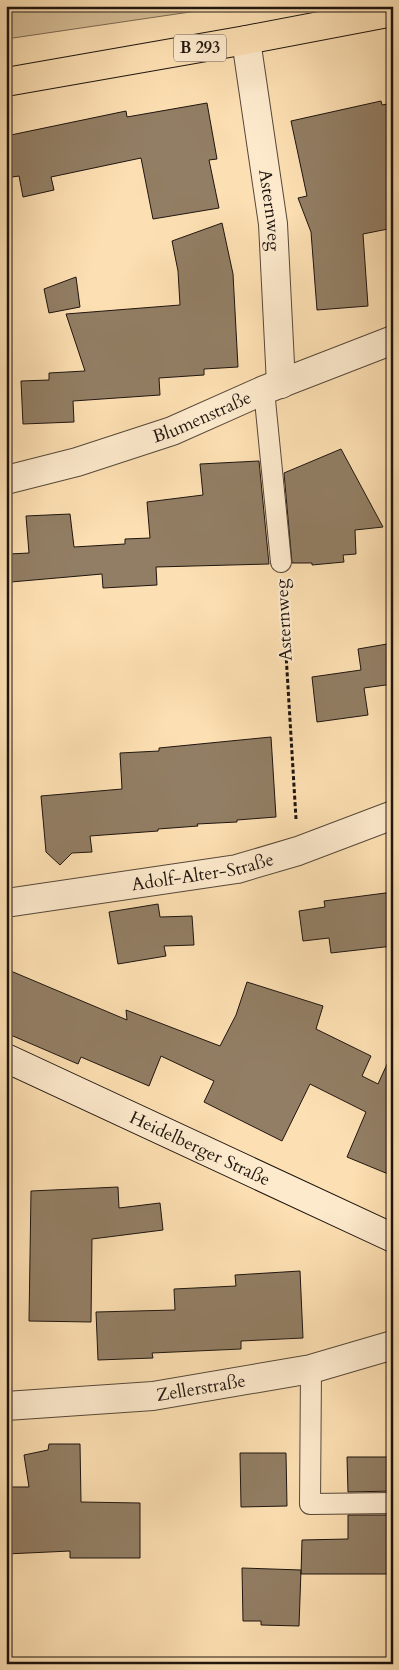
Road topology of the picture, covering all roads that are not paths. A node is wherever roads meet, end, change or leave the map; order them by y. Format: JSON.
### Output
{"nodes":[{"id":1,"x":393,"y":12,"type":"edge"},
{"id":2,"x":246,"y":40,"type":"junction"},
{"id":3,"x":6,"y":82,"type":"edge"},
{"id":4,"x":393,"y":340,"type":"edge"},
{"id":5,"x":273,"y":387,"type":"junction"},
{"id":6,"x":6,"y":480,"type":"edge"},
{"id":7,"x":281,"y":562,"type":"road end"},
{"id":8,"x":393,"y":815,"type":"edge"},
{"id":9,"x":6,"y":903,"type":"edge"},
{"id":10,"x":6,"y":1058,"type":"edge"},
{"id":11,"x":393,"y":1238,"type":"edge"},
{"id":12,"x":393,"y":1345,"type":"edge"},
{"id":13,"x":311,"y":1369,"type":"junction"},
{"id":14,"x":6,"y":1406,"type":"edge"},
{"id":15,"x":393,"y":1503,"type":"edge"}],
"edges":[{"from":1,"to":2,"type":"main road","number":"B 293"},
{"from":2,"to":3,"type":"main road","number":"B 293"},
{"from":2,"to":5,"type":"street","name":"Asternweg"},
{"from":4,"to":5,"type":"street","name":"Blumenstraße"},
{"from":5,"to":6,"type":"street","name":"Blumenstraße"},
{"from":5,"to":7,"type":"lane","name":"Asternweg"},
{"from":8,"to":9,"type":"street","name":"Adolf-Alter-Straße"},
{"from":10,"to":11,"type":"street","name":"Heidelberger Straße"},
{"from":12,"to":13,"type":"street","name":"Zellerstraße"},
{"from":13,"to":14,"type":"street","name":"Zellerstraße"},
{"from":13,"to":15,"type":"lane"}]}
